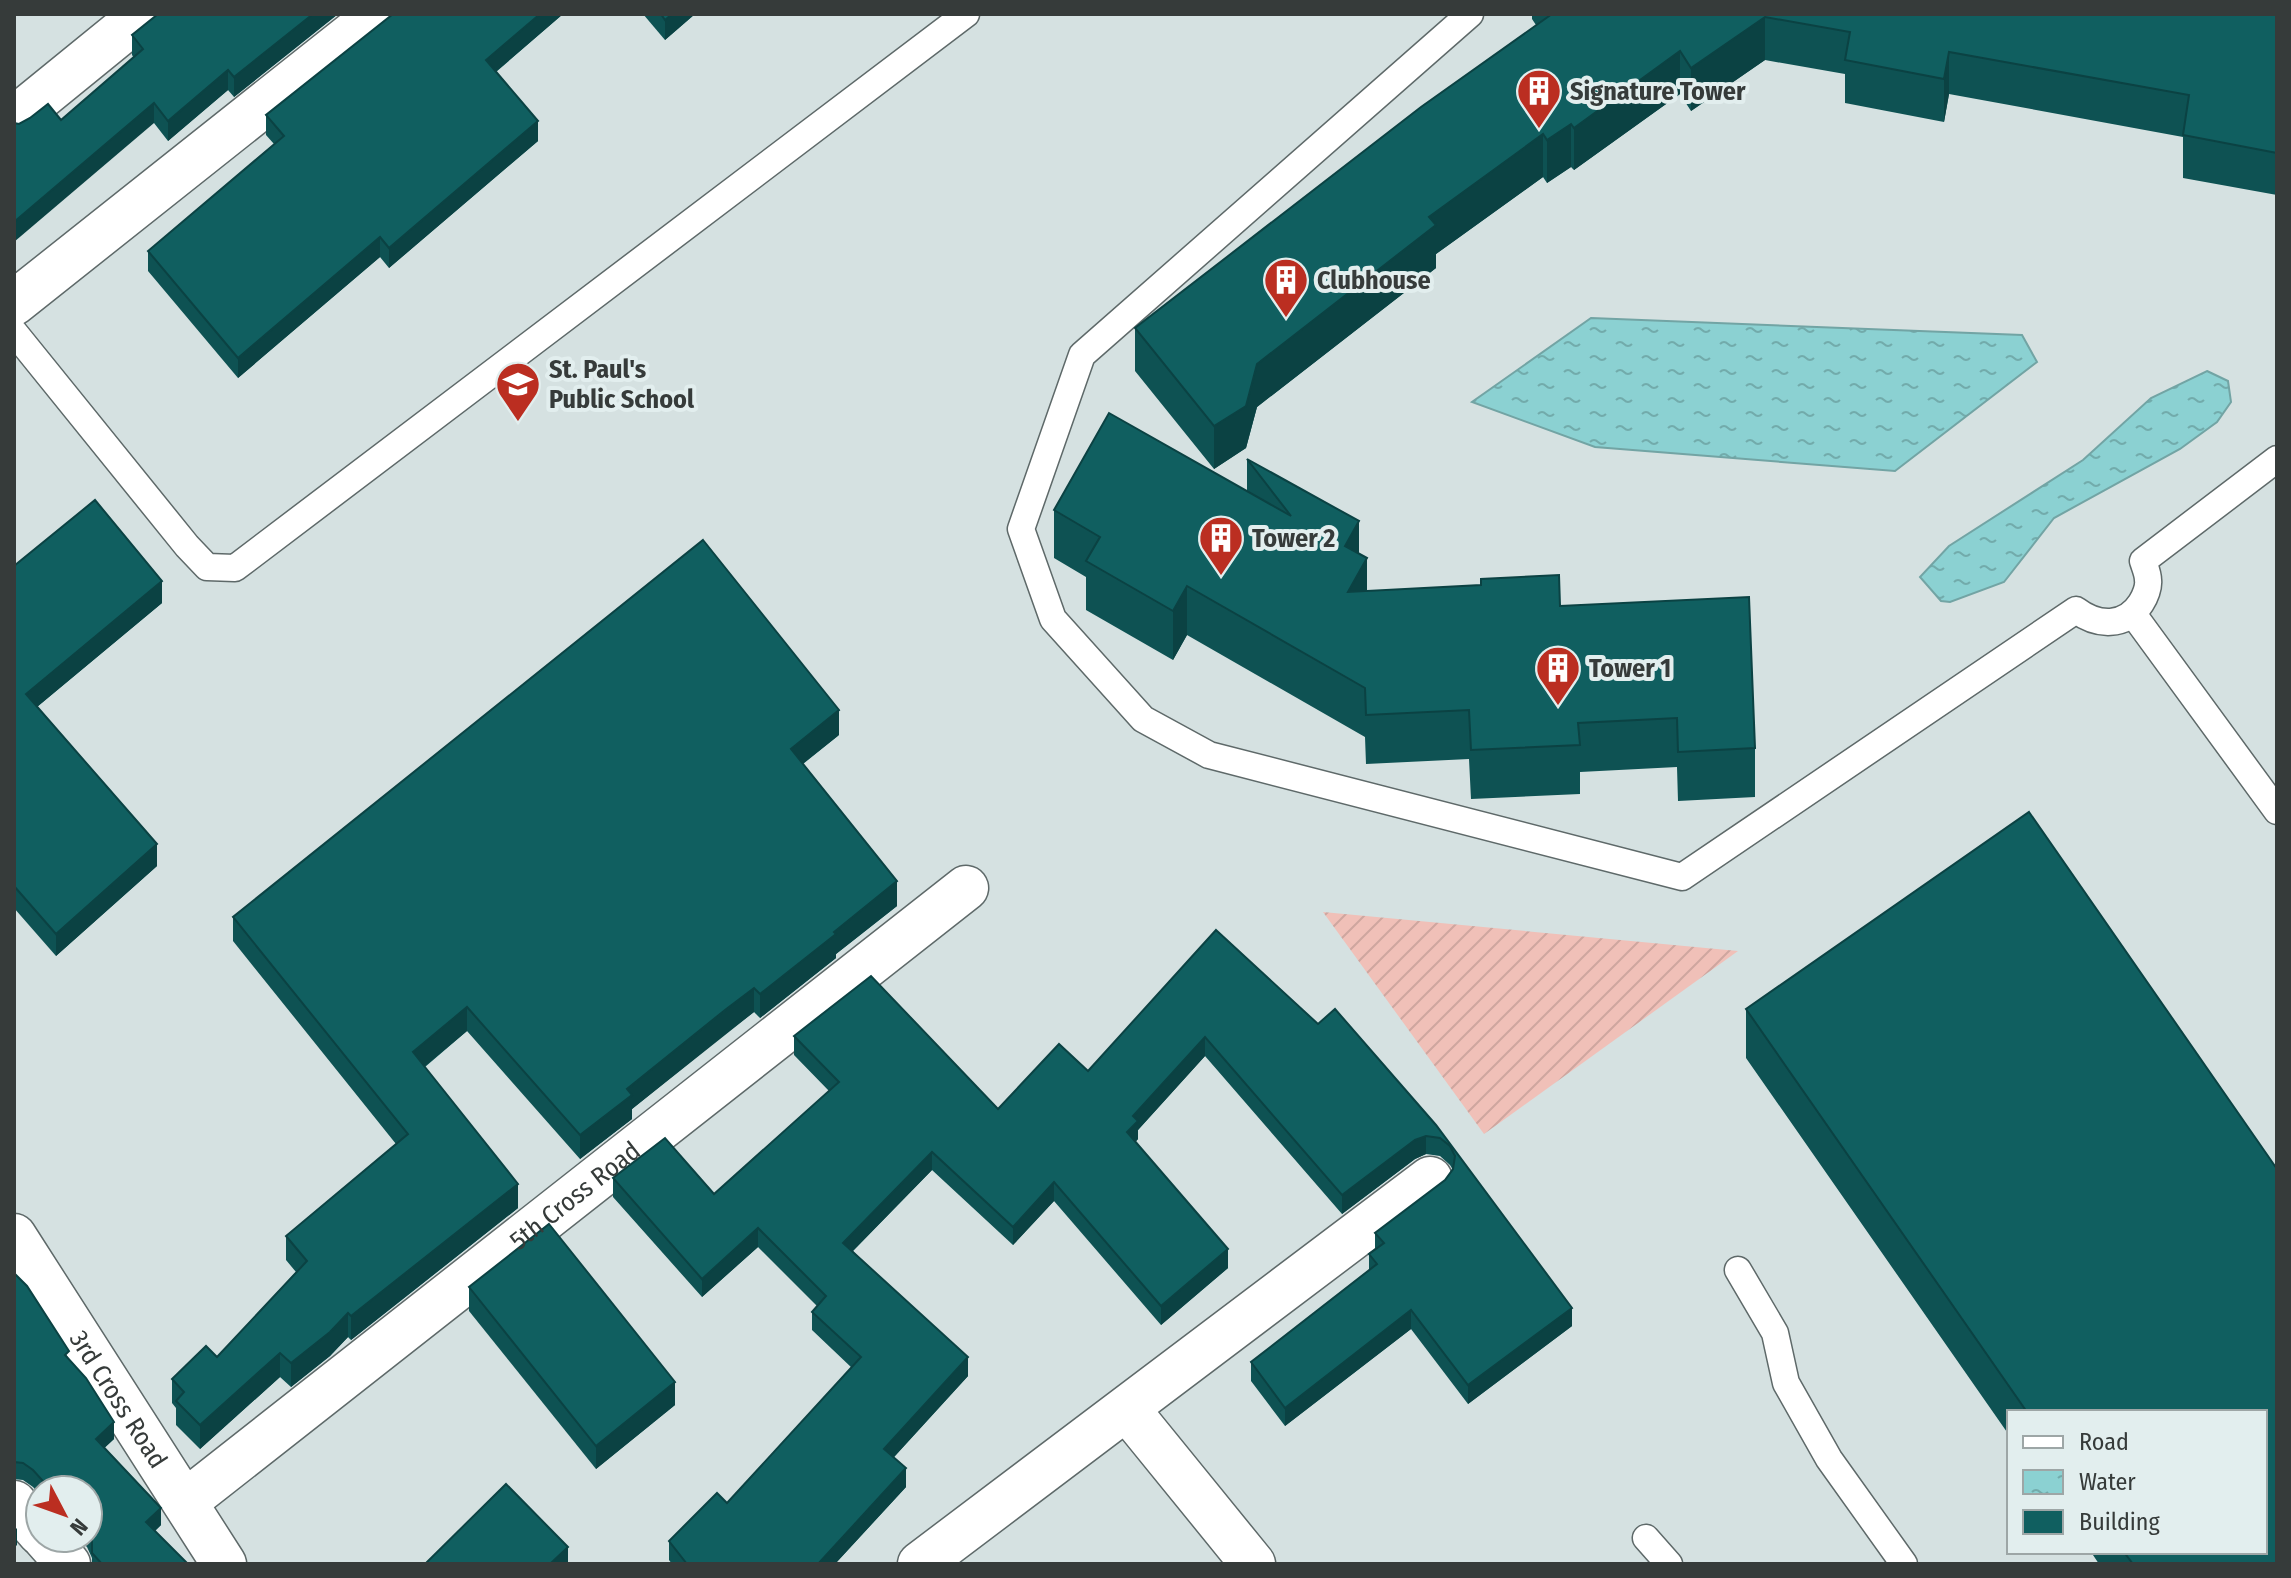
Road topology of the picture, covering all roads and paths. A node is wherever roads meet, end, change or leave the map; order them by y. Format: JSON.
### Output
{"nodes":[{"id":1,"x":143,"y":14,"type":"edge"},
{"id":2,"x":378,"y":14,"type":"edge"},
{"id":3,"x":966,"y":14,"type":"edge"},
{"id":4,"x":1470,"y":14,"type":"edge"},
{"id":5,"x":14,"y":119,"type":"edge"},
{"id":6,"x":14,"y":303,"type":"edge"},
{"id":7,"x":14,"y":332,"type":"edge"},
{"id":8,"x":2277,"y":459,"type":"edge"},
{"id":9,"x":2133,"y":614,"type":"junction"},
{"id":10,"x":2277,"y":811,"type":"edge"},
{"id":11,"x":966,"y":888,"type":"dead end"},
{"id":12,"x":1430,"y":1179,"type":"dead end"},
{"id":13,"x":14,"y":1236,"type":"edge"},
{"id":14,"x":1738,"y":1270,"type":"dead end"},
{"id":15,"x":1127,"y":1409,"type":"junction"},
{"id":16,"x":185,"y":1502,"type":"junction"},
{"id":17,"x":1646,"y":1538,"type":"dead end"},
{"id":18,"x":224,"y":1564,"type":"edge"},
{"id":19,"x":920,"y":1564,"type":"edge"},
{"id":20,"x":1253,"y":1564,"type":"edge"},
{"id":21,"x":1669,"y":1564,"type":"edge"},
{"id":22,"x":1904,"y":1564,"type":"edge"}],
"edges":[{"from":1,"to":5,"type":"street"},
{"from":2,"to":6,"type":"street"},
{"from":3,"to":7,"type":"lane"},
{"from":4,"to":9,"type":"lane"},
{"from":8,"to":9,"type":"lane"},
{"from":9,"to":10,"type":"lane"},
{"from":11,"to":16,"type":"street","name":"5th Cross Road"},
{"from":12,"to":15,"type":"street"},
{"from":13,"to":16,"type":"street","name":"3rd Cross Road"},
{"from":14,"to":22,"type":"lane"},
{"from":15,"to":19,"type":"street"},
{"from":15,"to":20,"type":"street"},
{"from":16,"to":18,"type":"street","name":"3rd Cross Road"},
{"from":17,"to":21,"type":"lane"}]}
